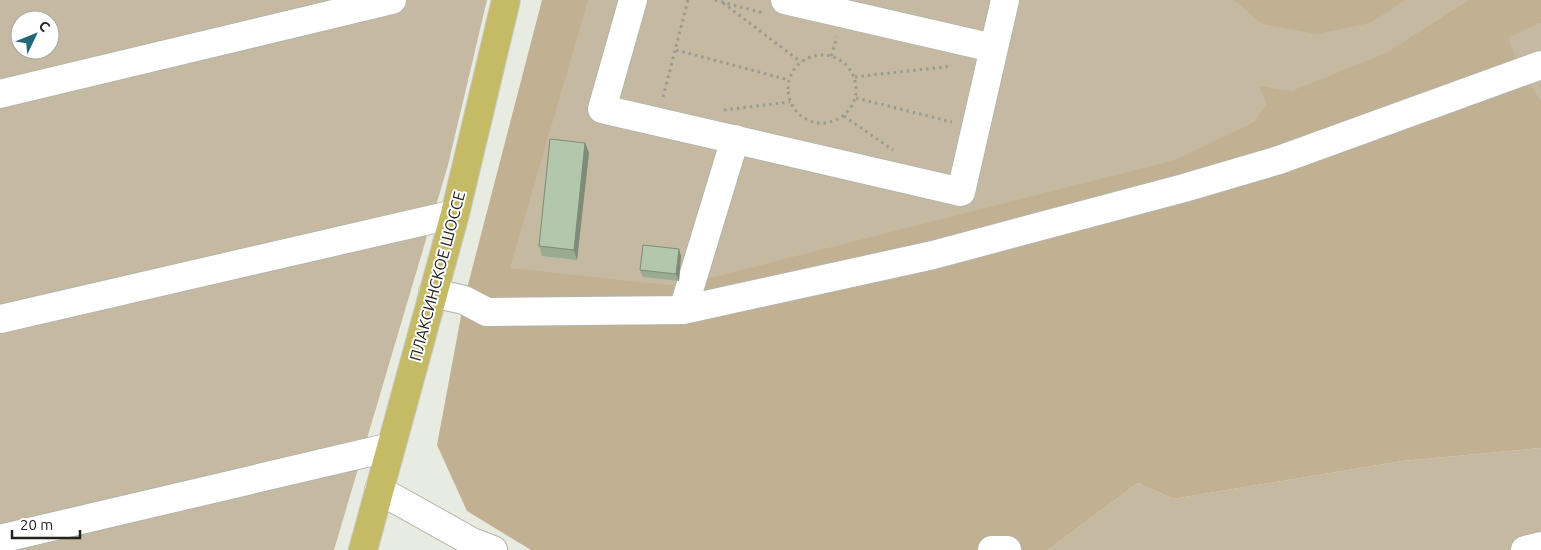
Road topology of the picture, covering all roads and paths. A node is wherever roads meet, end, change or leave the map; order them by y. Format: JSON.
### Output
{"nodes":[{"id":1,"x":392,"y":0,"type":"edge"},
{"id":2,"x":506,"y":0,"type":"edge"},
{"id":3,"x":633,"y":0,"type":"edge"},
{"id":4,"x":688,"y":0,"type":"edge"},
{"id":5,"x":785,"y":0,"type":"edge"},
{"id":6,"x":1005,"y":0,"type":"edge"},
{"id":7,"x":720,"y":1,"type":"dead end"},
{"id":8,"x":838,"y":32,"type":"dead end"},
{"id":9,"x":993,"y":48,"type":"junction"},
{"id":10,"x":676,"y":50,"type":"junction"},
{"id":11,"x":832,"y":56,"type":"junction"},
{"id":12,"x":800,"y":62,"type":"junction"},
{"id":13,"x":1541,"y":65,"type":"edge"},
{"id":14,"x":953,"y":66,"type":"dead end"},
{"id":15,"x":855,"y":77,"type":"junction"},
{"id":16,"x":789,"y":80,"type":"junction"},
{"id":17,"x":0,"y":94,"type":"edge"},
{"id":18,"x":856,"y":98,"type":"junction"},
{"id":19,"x":790,"y":102,"type":"junction"},
{"id":20,"x":661,"y":106,"type":"dead end"},
{"id":21,"x":718,"y":111,"type":"dead end"},
{"id":22,"x":844,"y":116,"type":"junction"},
{"id":23,"x":952,"y":123,"type":"dead end"},
{"id":24,"x":734,"y":139,"type":"junction"},
{"id":25,"x":901,"y":155,"type":"dead end"},
{"id":26,"x":455,"y":214,"type":"junction"},
{"id":27,"x":433,"y":293,"type":"junction"},
{"id":28,"x":684,"y":310,"type":"junction"},
{"id":29,"x":0,"y":319,"type":"edge"},
{"id":30,"x":391,"y":447,"type":"junction"},
{"id":31,"x":379,"y":490,"type":"junction"},
{"id":32,"x":0,"y":539,"type":"edge"},
{"id":33,"x":1541,"y":546,"type":"edge"},
{"id":34,"x":362,"y":550,"type":"edge"},
{"id":35,"x":493,"y":550,"type":"edge"},
{"id":36,"x":992,"y":550,"type":"edge"},
{"id":37,"x":1006,"y":550,"type":"edge"},
{"id":38,"x":1525,"y":550,"type":"edge"}],
"edges":[{"from":1,"to":17,"type":"lane"},
{"from":2,"to":26,"type":"main road","name":"ПЛАКСИНСКОЕ ШОССЕ"},
{"from":3,"to":24,"type":"lane"},
{"from":4,"to":10,"type":"path"},
{"from":5,"to":9,"type":"lane"},
{"from":6,"to":9,"type":"lane"},
{"from":7,"to":12,"type":"path"},
{"from":8,"to":11,"type":"path"},
{"from":9,"to":24,"type":"lane"},
{"from":10,"to":16,"type":"path"},
{"from":10,"to":20,"type":"path"},
{"from":11,"to":12,"type":"path"},
{"from":11,"to":15,"type":"path"},
{"from":12,"to":16,"type":"path"},
{"from":13,"to":28,"type":"lane"},
{"from":14,"to":15,"type":"path"},
{"from":15,"to":18,"type":"path"},
{"from":16,"to":19,"type":"path"},
{"from":18,"to":22,"type":"path"},
{"from":18,"to":23,"type":"path"},
{"from":19,"to":21,"type":"path"},
{"from":19,"to":22,"type":"path"},
{"from":22,"to":25,"type":"path"},
{"from":24,"to":28,"type":"lane"},
{"from":26,"to":27,"type":"main road","name":"ПЛАКСИНСКОЕ ШОССЕ"},
{"from":26,"to":29,"type":"lane"},
{"from":27,"to":28,"type":"lane"},
{"from":27,"to":30,"type":"main road","name":"ПЛАКСИНСКОЕ ШОССЕ"},
{"from":30,"to":31,"type":"main road","name":"ПЛАКСИНСКОЕ ШОССЕ"},
{"from":30,"to":32,"type":"lane"},
{"from":31,"to":34,"type":"main road","name":"ПЛАКСИНСКОЕ ШОССЕ"},
{"from":31,"to":35,"type":"lane"},
{"from":33,"to":38,"type":"lane"},
{"from":36,"to":37,"type":"lane"}]}
